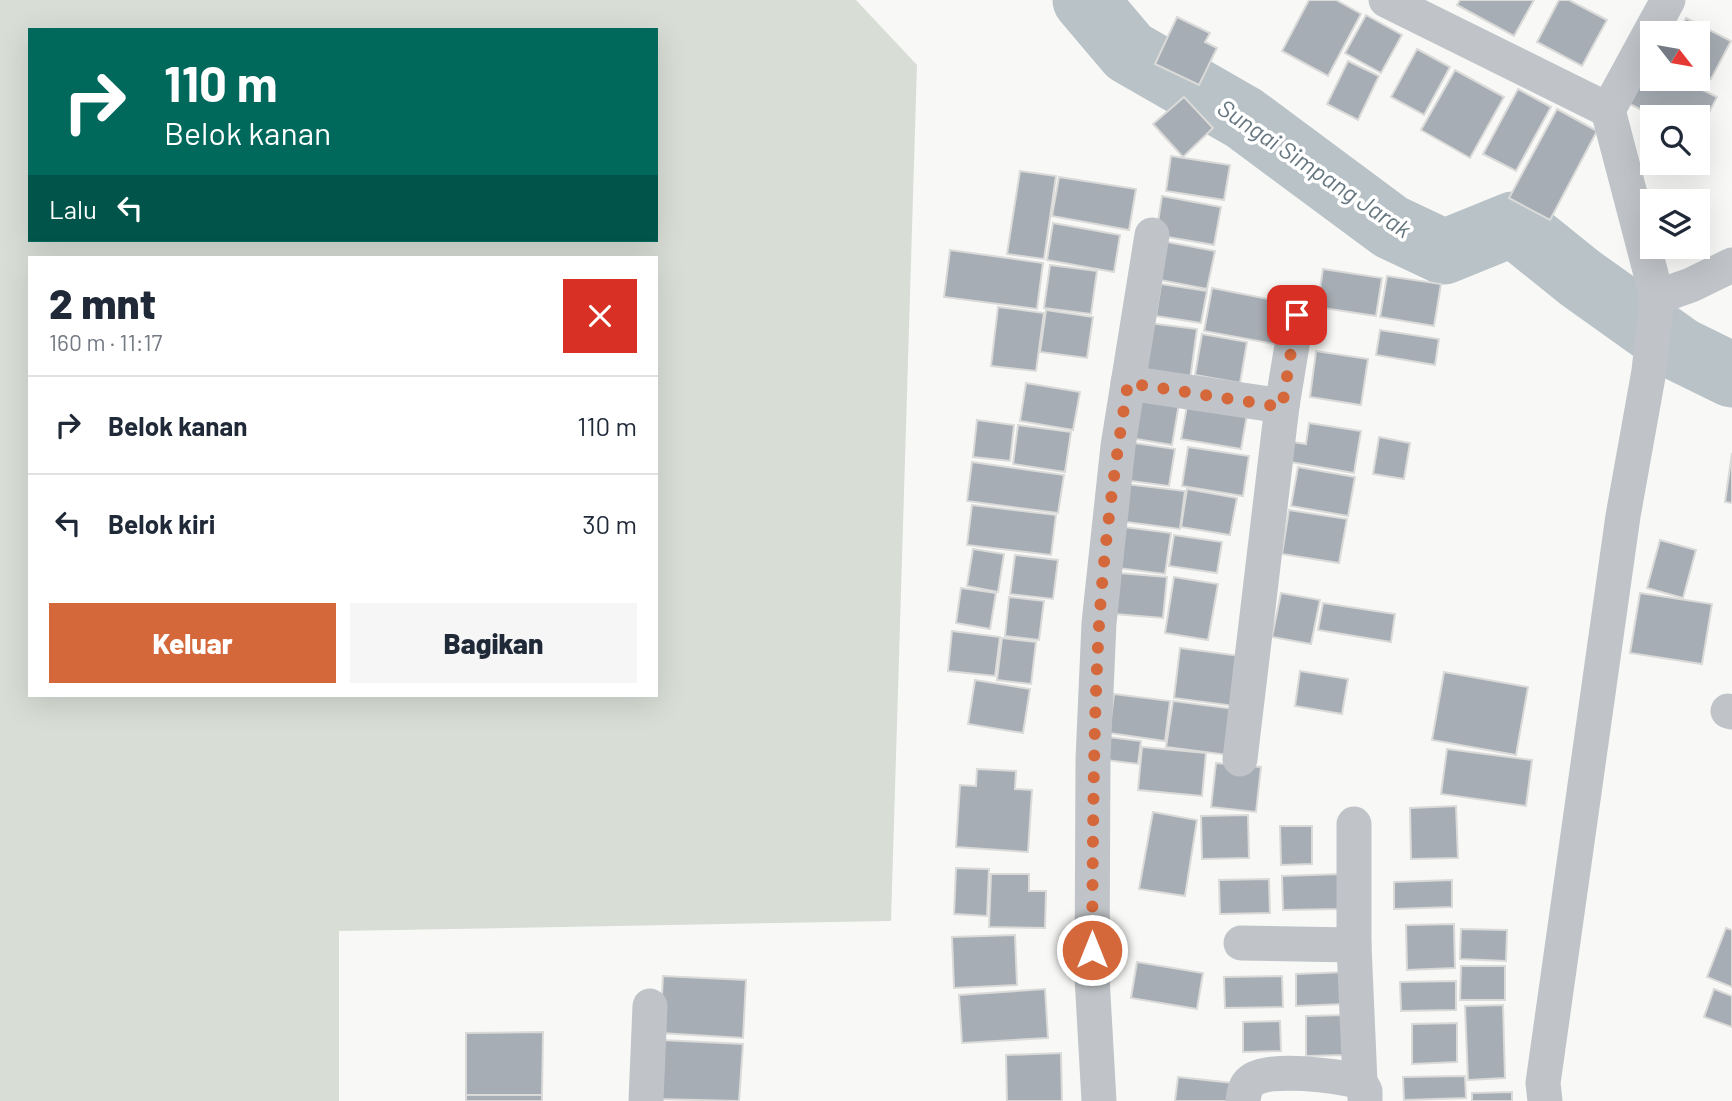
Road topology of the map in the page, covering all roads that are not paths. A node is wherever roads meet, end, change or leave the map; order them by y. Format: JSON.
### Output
{"nodes":[{"id":1,"x":1386,"y":0,"type":"edge"},
{"id":2,"x":1668,"y":0,"type":"edge"},
{"id":3,"x":1423,"y":8,"type":"edge"},
{"id":4,"x":1608,"y":110,"type":"junction"},
{"id":5,"x":1152,"y":236,"type":"dead end"},
{"id":6,"x":1732,"y":265,"type":"edge"},
{"id":7,"x":1657,"y":305,"type":"junction"},
{"id":8,"x":1297,"y":315,"type":"dead end"},
{"id":9,"x":1128,"y":383,"type":"junction"},
{"id":10,"x":1282,"y":407,"type":"junction"},
{"id":11,"x":1240,"y":759,"type":"dead end"},
{"id":12,"x":1354,"y":824,"type":"dead end"},
{"id":13,"x":1241,"y":943,"type":"dead end"},
{"id":14,"x":1354,"y":945,"type":"junction"},
{"id":15,"x":650,"y":1006,"type":"dead end"},
{"id":16,"x":1363,"y":1091,"type":"edge"},
{"id":17,"x":646,"y":1101,"type":"edge"},
{"id":18,"x":1100,"y":1101,"type":"edge"},
{"id":19,"x":1243,"y":1101,"type":"edge"},
{"id":20,"x":1545,"y":1101,"type":"edge"}],
"edges":[{"from":1,"to":3,"type":"street"},
{"from":2,"to":4,"type":"street"},
{"from":3,"to":4,"type":"street"},
{"from":4,"to":7,"type":"street"},
{"from":5,"to":9,"type":"street"},
{"from":6,"to":7,"type":"street"},
{"from":7,"to":20,"type":"street"},
{"from":8,"to":10,"type":"street"},
{"from":9,"to":10,"type":"street"},
{"from":9,"to":18,"type":"street"},
{"from":10,"to":11,"type":"street"},
{"from":12,"to":14,"type":"street"},
{"from":13,"to":14,"type":"street"},
{"from":14,"to":16,"type":"street"},
{"from":15,"to":17,"type":"street"},
{"from":16,"to":19,"type":"street"}]}
